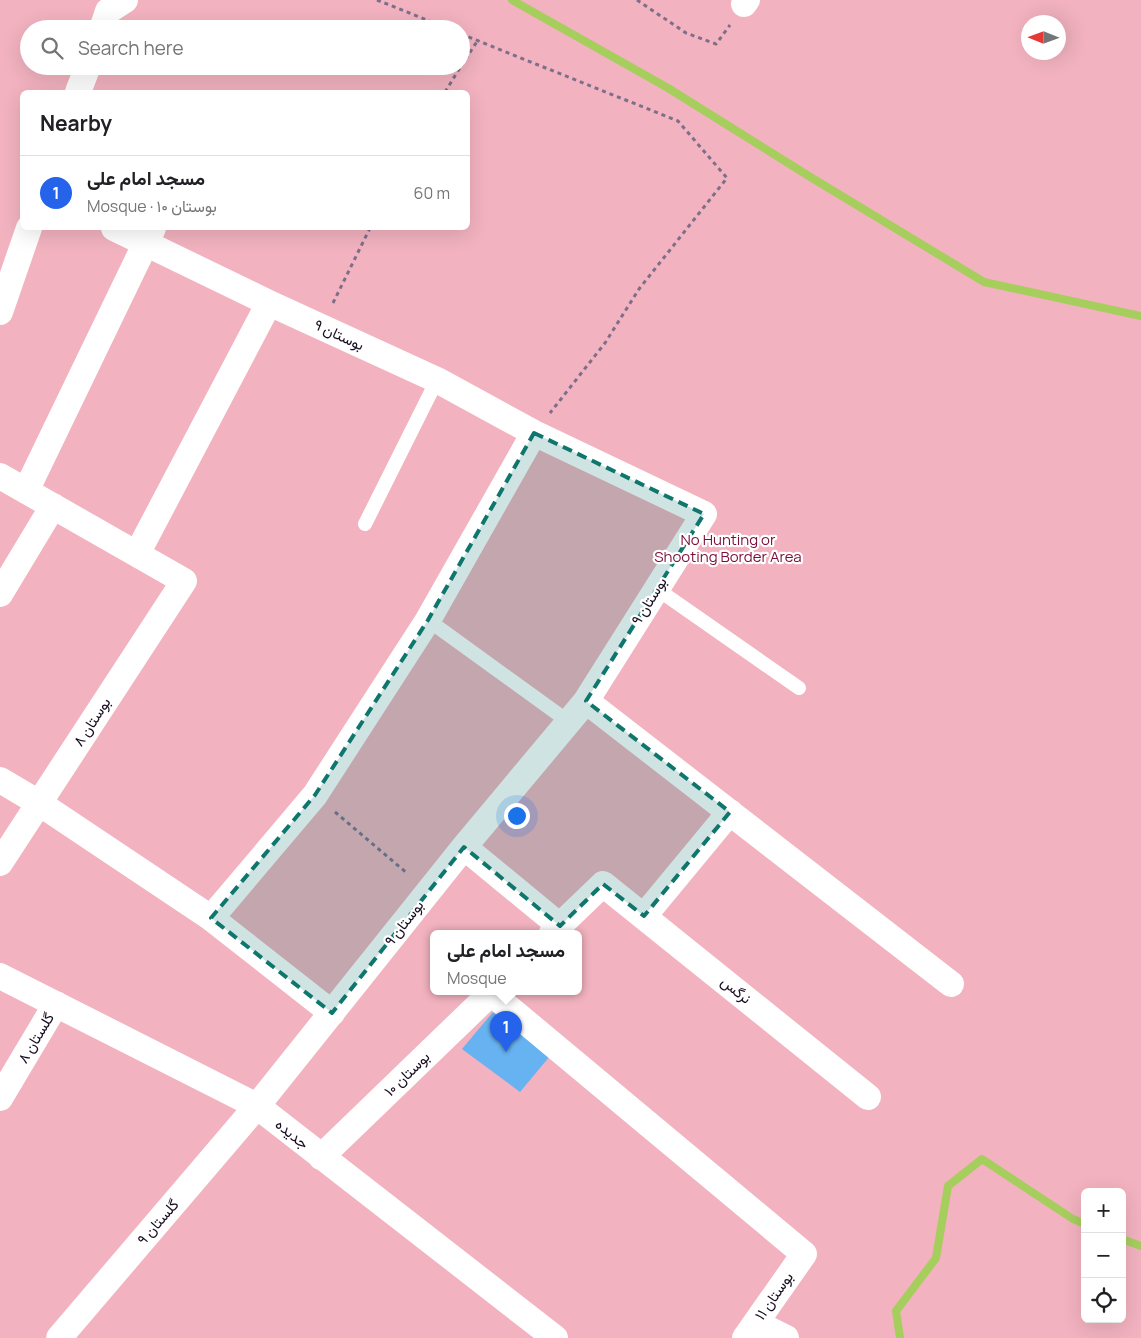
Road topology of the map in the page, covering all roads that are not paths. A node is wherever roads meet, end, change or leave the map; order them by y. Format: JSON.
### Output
{"nodes":[{"id":1,"x":125,"y":0,"type":"edge"},
{"id":2,"x":105,"y":20,"type":"edge"},
{"id":3,"x":85,"y":75,"type":"edge"},
{"id":4,"x":79,"y":90,"type":"edge"},
{"id":5,"x":28,"y":230,"type":"edge"},
{"id":6,"x":123,"y":230,"type":"edge"},
{"id":7,"x":149,"y":236,"type":"edge"},
{"id":8,"x":269,"y":303,"type":"junction"},
{"id":9,"x":0,"y":312,"type":"edge"},
{"id":10,"x":437,"y":380,"type":"junction"},
{"id":11,"x":534,"y":433,"type":"junction"},
{"id":12,"x":0,"y":476,"type":"edge"},
{"id":13,"x":26,"y":491,"type":"junction"},
{"id":14,"x":53,"y":506,"type":"junction"},
{"id":15,"x":365,"y":524,"type":"dead end"},
{"id":16,"x":137,"y":554,"type":"junction"},
{"id":17,"x":657,"y":589,"type":"junction"},
{"id":18,"x":0,"y":594,"type":"edge"},
{"id":19,"x":428,"y":620,"type":"junction"},
{"id":20,"x":799,"y":688,"type":"dead end"},
{"id":21,"x":586,"y":701,"type":"junction"},
{"id":22,"x":569,"y":722,"type":"junction"},
{"id":23,"x":0,"y":780,"type":"edge"},
{"id":24,"x":39,"y":803,"type":"junction"},
{"id":25,"x":730,"y":812,"type":"junction"},
{"id":26,"x":464,"y":848,"type":"junction"},
{"id":27,"x":0,"y":863,"type":"edge"},
{"id":28,"x":644,"y":916,"type":"junction"},
{"id":29,"x":211,"y":918,"type":"junction"},
{"id":30,"x":556,"y":930,"type":"edge"},
{"id":31,"x":0,"y":976,"type":"edge"},
{"id":32,"x":951,"y":984,"type":"dead end"},
{"id":33,"x":489,"y":995,"type":"edge"},
{"id":34,"x":496,"y":995,"type":"edge"},
{"id":35,"x":56,"y":1004,"type":"junction"},
{"id":36,"x":332,"y":1013,"type":"junction"},
{"id":37,"x":868,"y":1097,"type":"dead end"},
{"id":38,"x":0,"y":1098,"type":"edge"},
{"id":39,"x":257,"y":1106,"type":"junction"},
{"id":40,"x":321,"y":1158,"type":"junction"},
{"id":41,"x":750,"y":1330,"type":"edge"},
{"id":42,"x":59,"y":1338,"type":"edge"},
{"id":43,"x":555,"y":1338,"type":"edge"},
{"id":44,"x":786,"y":1338,"type":"edge"}],
"edges":[{"from":1,"to":2,"type":"street"},
{"from":3,"to":4,"type":"street"},
{"from":5,"to":9,"type":"street"},
{"from":6,"to":7,"type":"street","name":"بوستان ۹"},
{"from":7,"to":8,"type":"street","name":"بوستان ۹"},
{"from":7,"to":13,"type":"street"},
{"from":8,"to":10,"type":"street","name":"بوستان ۹"},
{"from":8,"to":16,"type":"street"},
{"from":10,"to":11,"type":"street","name":"بوستان ۹"},
{"from":10,"to":15,"type":"lane"},
{"from":11,"to":17,"type":"street","name":"بوستان ۹"},
{"from":11,"to":19,"type":"street"},
{"from":12,"to":13,"type":"street"},
{"from":13,"to":14,"type":"street"},
{"from":14,"to":16,"type":"street"},
{"from":14,"to":18,"type":"street"},
{"from":16,"to":24,"type":"street","name":"بوستان ۸"},
{"from":17,"to":20,"type":"lane"},
{"from":17,"to":21,"type":"street","name":"بوستان ۹"},
{"from":19,"to":22,"type":"lane"},
{"from":19,"to":29,"type":"street"},
{"from":21,"to":22,"type":"street","name":"بوستان ۹"},
{"from":21,"to":25,"type":"street"},
{"from":22,"to":26,"type":"street","name":"بوستان ۹"},
{"from":23,"to":24,"type":"street"},
{"from":24,"to":27,"type":"street","name":"بوستان ۸"},
{"from":24,"to":29,"type":"street"},
{"from":25,"to":28,"type":"street"},
{"from":25,"to":32,"type":"street"},
{"from":26,"to":30,"type":"street"},
{"from":26,"to":36,"type":"street","name":"بوستان ۹"},
{"from":28,"to":30,"type":"street","name":"نرگس"},
{"from":28,"to":37,"type":"street","name":"نرگس"},
{"from":29,"to":36,"type":"street"},
{"from":31,"to":35,"type":"street","name":"جدیده"},
{"from":33,"to":40,"type":"street","name":"بوستان ۱۰"},
{"from":34,"to":41,"type":"street","name":"بوستان ۱۱"},
{"from":35,"to":38,"type":"street","name":"گلستان ۸"},
{"from":35,"to":39,"type":"street","name":"جدیده"},
{"from":36,"to":39,"type":"street","name":"بوستان ۹"},
{"from":39,"to":40,"type":"street","name":"جدیده"},
{"from":39,"to":42,"type":"street","name":"گلستان ۹"},
{"from":40,"to":43,"type":"street","name":"جدیده"},
{"from":41,"to":44,"type":"street"}]}
